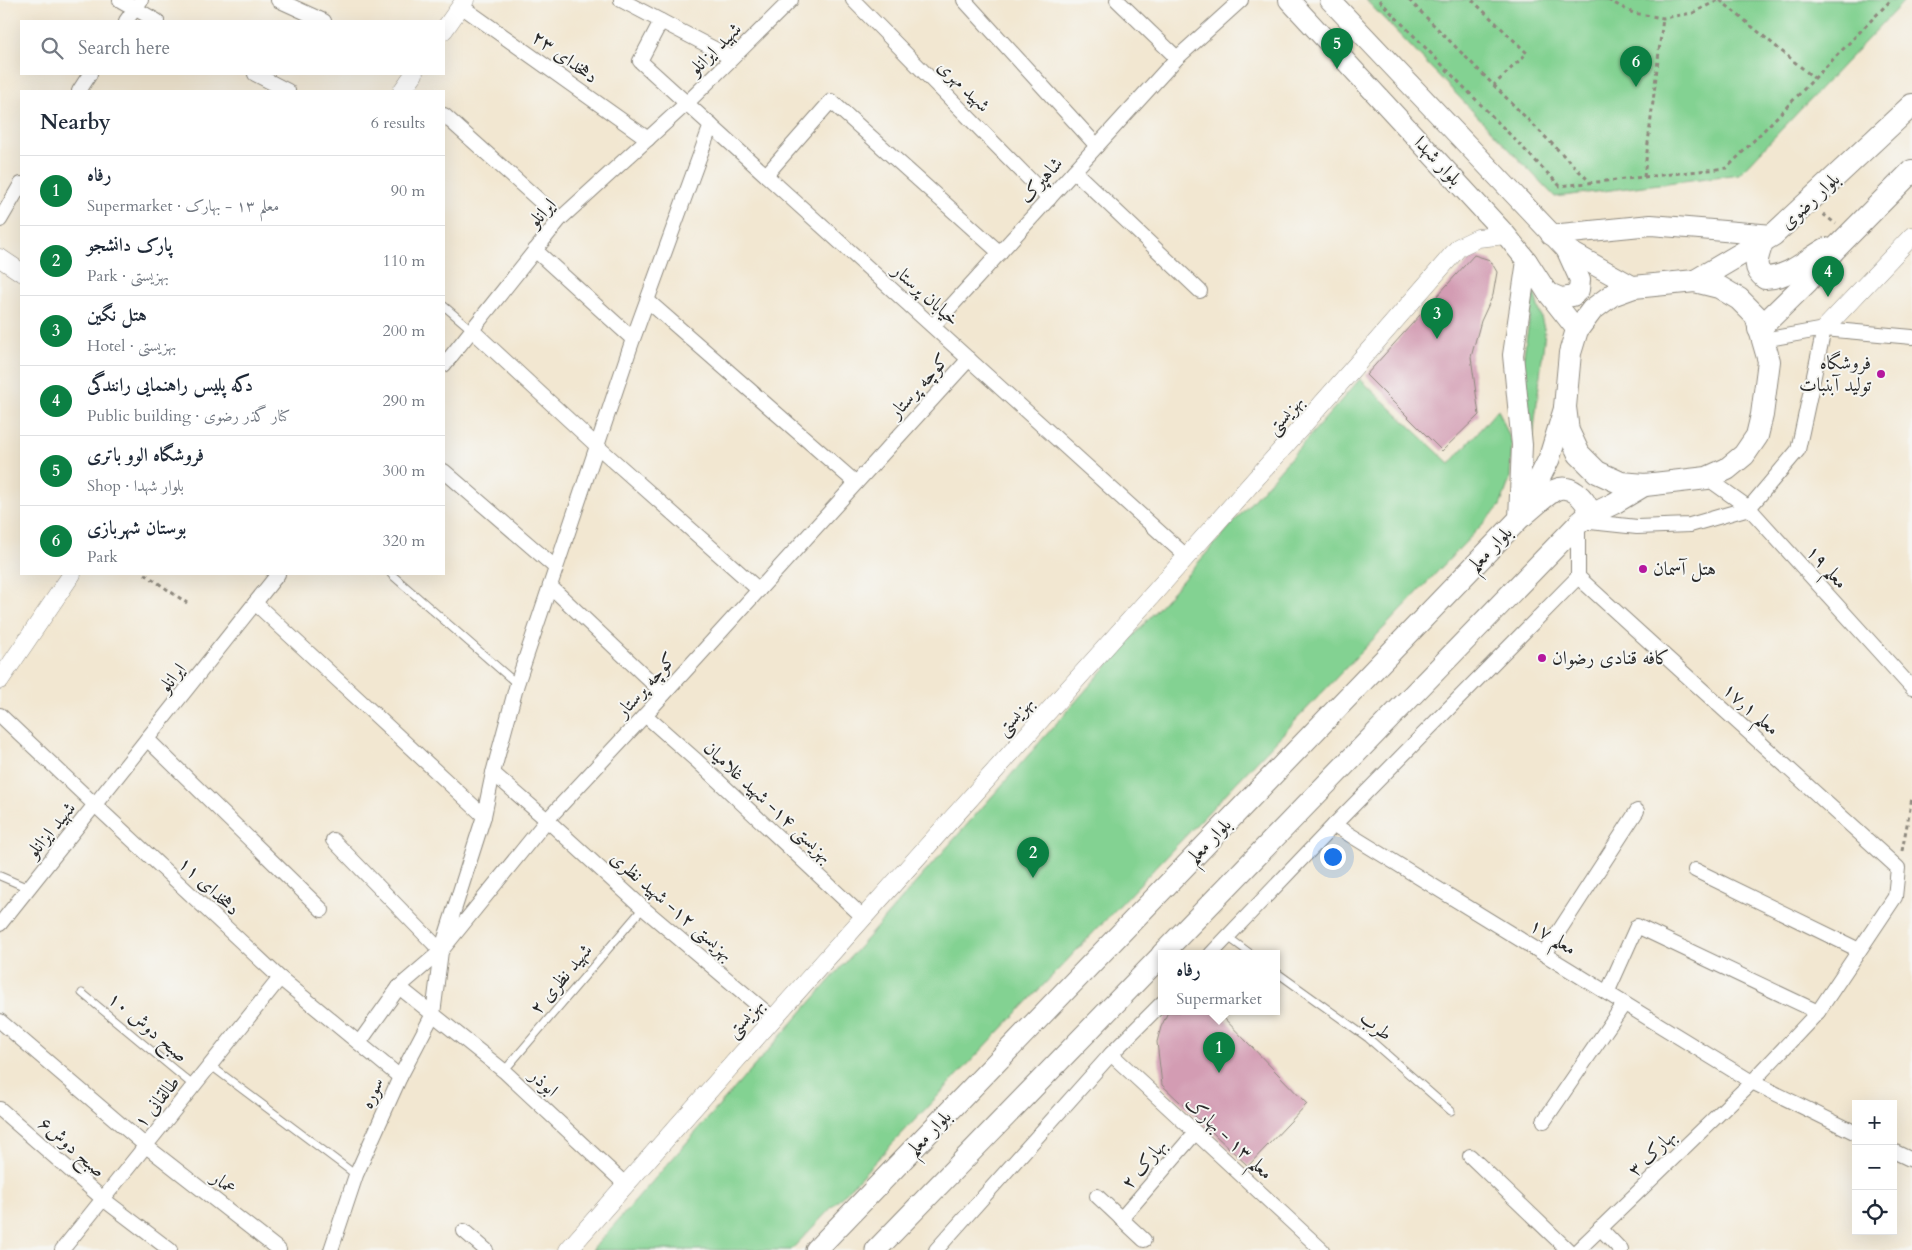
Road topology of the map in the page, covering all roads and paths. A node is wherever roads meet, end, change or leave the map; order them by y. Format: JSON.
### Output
{"nodes":[{"id":1,"x":120,"y":0,"type":"edge"},
{"id":2,"x":278,"y":0,"type":"edge"},
{"id":3,"x":621,"y":0,"type":"edge"},
{"id":4,"x":791,"y":0,"type":"edge"},
{"id":5,"x":853,"y":0,"type":"edge"},
{"id":6,"x":964,"y":0,"type":"edge"},
{"id":7,"x":1117,"y":0,"type":"edge"},
{"id":8,"x":1242,"y":0,"type":"edge"},
{"id":9,"x":1289,"y":0,"type":"edge"},
{"id":10,"x":1330,"y":0,"type":"edge"},
{"id":11,"x":1379,"y":0,"type":"edge"},
{"id":12,"x":1409,"y":0,"type":"edge"},
{"id":13,"x":1472,"y":0,"type":"edge"},
{"id":14,"x":1608,"y":0,"type":"edge"},
{"id":15,"x":1719,"y":0,"type":"edge"},
{"id":16,"x":1891,"y":0,"type":"edge"},
{"id":17,"x":463,"y":3,"type":"edge"},
{"id":18,"x":137,"y":4,"type":"edge"},
{"id":19,"x":1663,"y":18,"type":"junction"},
{"id":20,"x":127,"y":20,"type":"edge"},
{"id":21,"x":156,"y":20,"type":"edge"},
{"id":22,"x":322,"y":20,"type":"edge"},
{"id":23,"x":660,"y":21,"type":"junction"},
{"id":24,"x":445,"y":29,"type":"edge"},
{"id":25,"x":732,"y":58,"type":"junction"},
{"id":26,"x":1177,"y":58,"type":"junction"},
{"id":27,"x":89,"y":75,"type":"edge"},
{"id":28,"x":257,"y":75,"type":"edge"},
{"id":29,"x":1814,"y":78,"type":"junction"},
{"id":30,"x":1494,"y":85,"type":"junction"},
{"id":31,"x":80,"y":90,"type":"edge"},
{"id":32,"x":286,"y":90,"type":"edge"},
{"id":33,"x":687,"y":103,"type":"junction"},
{"id":34,"x":1912,"y":105,"type":"edge"},
{"id":35,"x":445,"y":116,"type":"edge"},
{"id":36,"x":711,"y":125,"type":"junction"},
{"id":37,"x":648,"y":139,"type":"junction"},
{"id":38,"x":1097,"y":146,"type":"junction"},
{"id":39,"x":1912,"y":170,"type":"edge"},
{"id":40,"x":1074,"y":171,"type":"junction"},
{"id":41,"x":766,"y":175,"type":"junction"},
{"id":42,"x":1644,"y":177,"type":"junction"},
{"id":43,"x":1590,"y":182,"type":"junction"},
{"id":44,"x":20,"y":186,"type":"edge"},
{"id":45,"x":1049,"y":199,"type":"junction"},
{"id":46,"x":560,"y":219,"type":"junction"},
{"id":47,"x":0,"y":220,"type":"edge"},
{"id":48,"x":1506,"y":235,"type":"junction"},
{"id":49,"x":1551,"y":235,"type":"junction"},
{"id":50,"x":1849,"y":235,"type":"junction"},
{"id":51,"x":1912,"y":236,"type":"edge"},
{"id":52,"x":1767,"y":239,"type":"junction"},
{"id":53,"x":1566,"y":249,"type":"junction"},
{"id":54,"x":535,"y":250,"type":"junction"},
{"id":55,"x":1000,"y":253,"type":"junction"},
{"id":56,"x":0,"y":258,"type":"edge"},
{"id":57,"x":1527,"y":261,"type":"junction"},
{"id":58,"x":20,"y":271,"type":"edge"},
{"id":59,"x":1695,"y":282,"type":"junction"},
{"id":60,"x":1634,"y":287,"type":"junction"},
{"id":61,"x":1200,"y":291,"type":"dead end"},
{"id":62,"x":1547,"y":292,"type":"junction"},
{"id":63,"x":648,"y":301,"type":"junction"},
{"id":64,"x":445,"y":307,"type":"edge"},
{"id":65,"x":933,"y":326,"type":"junction"},
{"id":66,"x":1824,"y":328,"type":"junction"},
{"id":67,"x":472,"y":330,"type":"junction"},
{"id":68,"x":1577,"y":330,"type":"junction"},
{"id":69,"x":1761,"y":334,"type":"junction"},
{"id":70,"x":1912,"y":337,"type":"edge"},
{"id":71,"x":633,"y":339,"type":"junction"},
{"id":72,"x":969,"y":359,"type":"junction"},
{"id":73,"x":445,"y":364,"type":"edge"},
{"id":74,"x":1565,"y":407,"type":"junction"},
{"id":75,"x":597,"y":446,"type":"junction"},
{"id":76,"x":445,"y":472,"type":"edge"},
{"id":77,"x":1707,"y":478,"type":"junction"},
{"id":78,"x":856,"y":483,"type":"junction"},
{"id":79,"x":1645,"y":485,"type":"junction"},
{"id":80,"x":1749,"y":508,"type":"junction"},
{"id":81,"x":1519,"y":519,"type":"junction"},
{"id":82,"x":1582,"y":521,"type":"junction"},
{"id":83,"x":1187,"y":557,"type":"junction"},
{"id":84,"x":556,"y":568,"type":"junction"},
{"id":85,"x":71,"y":575,"type":"edge"},
{"id":86,"x":146,"y":575,"type":"edge"},
{"id":87,"x":277,"y":575,"type":"edge"},
{"id":88,"x":392,"y":575,"type":"edge"},
{"id":89,"x":1578,"y":576,"type":"junction"},
{"id":90,"x":550,"y":586,"type":"junction"},
{"id":91,"x":759,"y":590,"type":"junction"},
{"id":92,"x":187,"y":603,"type":"dead end"},
{"id":93,"x":255,"y":603,"type":"junction"},
{"id":94,"x":0,"y":680,"type":"edge"},
{"id":95,"x":517,"y":684,"type":"junction"},
{"id":96,"x":1912,"y":688,"type":"edge"},
{"id":97,"x":664,"y":694,"type":"junction"},
{"id":98,"x":0,"y":715,"type":"edge"},
{"id":99,"x":645,"y":715,"type":"junction"},
{"id":100,"x":147,"y":739,"type":"junction"},
{"id":101,"x":493,"y":772,"type":"junction"},
{"id":102,"x":1912,"y":798,"type":"edge"},
{"id":103,"x":95,"y":805,"type":"junction"},
{"id":104,"x":1636,"y":811,"type":"dead end"},
{"id":105,"x":484,"y":816,"type":"junction"},
{"id":106,"x":547,"y":820,"type":"junction"},
{"id":107,"x":1334,"y":825,"type":"junction"},
{"id":108,"x":333,"y":840,"type":"dead end"},
{"id":109,"x":1898,"y":868,"type":"junction"},
{"id":110,"x":1695,"y":870,"type":"dead end"},
{"id":111,"x":0,"y":876,"type":"edge"},
{"id":112,"x":28,"y":888,"type":"junction"},
{"id":113,"x":643,"y":908,"type":"junction"},
{"id":114,"x":322,"y":910,"type":"dead end"},
{"id":115,"x":864,"y":917,"type":"junction"},
{"id":116,"x":0,"y":924,"type":"edge"},
{"id":117,"x":1228,"y":937,"type":"junction"},
{"id":118,"x":1167,"y":950,"type":"edge"},
{"id":119,"x":1215,"y":950,"type":"edge"},
{"id":120,"x":1246,"y":950,"type":"edge"},
{"id":121,"x":1859,"y":950,"type":"junction"},
{"id":122,"x":441,"y":951,"type":"junction"},
{"id":123,"x":1544,"y":954,"type":"junction"},
{"id":124,"x":1158,"y":959,"type":"edge"},
{"id":125,"x":1280,"y":975,"type":"edge"},
{"id":126,"x":280,"y":978,"type":"junction"},
{"id":127,"x":399,"y":987,"type":"junction"},
{"id":128,"x":82,"y":993,"type":"dead end"},
{"id":129,"x":1607,"y":993,"type":"junction"},
{"id":130,"x":1624,"y":1004,"type":"junction"},
{"id":131,"x":1158,"y":1008,"type":"edge"},
{"id":132,"x":1818,"y":1012,"type":"junction"},
{"id":133,"x":432,"y":1014,"type":"junction"},
{"id":134,"x":774,"y":1018,"type":"junction"},
{"id":135,"x":0,"y":1021,"type":"edge"},
{"id":136,"x":359,"y":1043,"type":"junction"},
{"id":137,"x":1111,"y":1054,"type":"junction"},
{"id":138,"x":210,"y":1065,"type":"junction"},
{"id":139,"x":504,"y":1071,"type":"junction"},
{"id":140,"x":400,"y":1077,"type":"junction"},
{"id":141,"x":1752,"y":1082,"type":"junction"},
{"id":142,"x":194,"y":1086,"type":"junction"},
{"id":143,"x":0,"y":1109,"type":"edge"},
{"id":144,"x":1451,"y":1111,"type":"dead end"},
{"id":145,"x":1544,"y":1121,"type":"dead end"},
{"id":146,"x":1852,"y":1131,"type":"edge"},
{"id":147,"x":1195,"y":1133,"type":"junction"},
{"id":148,"x":146,"y":1146,"type":"junction"},
{"id":149,"x":1897,"y":1153,"type":"edge"},
{"id":150,"x":1470,"y":1156,"type":"dead end"},
{"id":151,"x":1912,"y":1160,"type":"edge"},
{"id":152,"x":356,"y":1175,"type":"junction"},
{"id":153,"x":626,"y":1185,"type":"junction"},
{"id":154,"x":1097,"y":1196,"type":"dead end"},
{"id":155,"x":103,"y":1199,"type":"junction"},
{"id":156,"x":1121,"y":1219,"type":"junction"},
{"id":157,"x":1600,"y":1228,"type":"junction"},
{"id":158,"x":464,"y":1231,"type":"dead end"},
{"id":159,"x":1144,"y":1240,"type":"dead end"},
{"id":160,"x":62,"y":1250,"type":"edge"},
{"id":161,"x":170,"y":1250,"type":"edge"},
{"id":162,"x":279,"y":1250,"type":"edge"},
{"id":163,"x":332,"y":1250,"type":"edge"},
{"id":164,"x":486,"y":1250,"type":"edge"},
{"id":165,"x":568,"y":1250,"type":"edge"},
{"id":166,"x":816,"y":1250,"type":"edge"},
{"id":167,"x":876,"y":1250,"type":"edge"},
{"id":168,"x":936,"y":1250,"type":"edge"},
{"id":169,"x":1322,"y":1250,"type":"edge"},
{"id":170,"x":1568,"y":1250,"type":"edge"},
{"id":171,"x":1578,"y":1250,"type":"edge"},
{"id":172,"x":1621,"y":1250,"type":"edge"}],
"edges":[{"from":1,"to":18,"type":"street"},
{"from":2,"to":22,"type":"street"},
{"from":3,"to":23,"type":"street"},
{"from":4,"to":25,"type":"street","name":"شهید ایزانلو"},
{"from":5,"to":45,"type":"street","name":"شهید مهری"},
{"from":6,"to":38,"type":"street"},
{"from":7,"to":26,"type":"street"},
{"from":8,"to":26,"type":"street","name":"شاهپرک"},
{"from":9,"to":48,"type":"main road","name":"بلوار شهدا"},
{"from":10,"to":49,"type":"main road","name":"بلوار شهدا"},
{"from":11,"to":43,"type":"path"},
{"from":12,"to":30,"type":"path"},
{"from":13,"to":30,"type":"path"},
{"from":14,"to":19,"type":"path"},
{"from":15,"to":19,"type":"path"},
{"from":15,"to":29,"type":"path"},
{"from":16,"to":29,"type":"path"},
{"from":17,"to":24,"type":"street"},
{"from":17,"to":37,"type":"street","name":"دهخدای ۲۳"},
{"from":18,"to":20,"type":"street"},
{"from":18,"to":21,"type":"street"},
{"from":19,"to":42,"type":"path"},
{"from":23,"to":25,"type":"street"},
{"from":23,"to":33,"type":"street","name":"خیابان پرستار"},
{"from":25,"to":33,"type":"street","name":"شهید ایزانلو"},
{"from":26,"to":38,"type":"street","name":"شاهپرک"},
{"from":27,"to":31,"type":"street"},
{"from":28,"to":32,"type":"street"},
{"from":29,"to":42,"type":"path"},
{"from":30,"to":43,"type":"path"},
{"from":33,"to":36,"type":"street","name":"خیابان پرستار"},
{"from":33,"to":37,"type":"street","name":"ایرانلو"},
{"from":34,"to":52,"type":"highway","name":"بلوار رضوی"},
{"from":35,"to":46,"type":"street"},
{"from":36,"to":41,"type":"street","name":"خیابان پرستار"},
{"from":36,"to":63,"type":"street","name":"سوره"},
{"from":37,"to":46,"type":"street","name":"ایرانلو"},
{"from":38,"to":40,"type":"street","name":"شاهپرک"},
{"from":39,"to":50,"type":"highway"},
{"from":40,"to":45,"type":"street","name":"شاهپرک"},
{"from":40,"to":61,"type":"street"},
{"from":41,"to":55,"type":"street"},
{"from":41,"to":65,"type":"street","name":"خیابان پرستار"},
{"from":42,"to":43,"type":"path"},
{"from":44,"to":47,"type":"street"},
{"from":45,"to":55,"type":"street","name":"شاهپرک"},
{"from":46,"to":54,"type":"street","name":"ایرانلو"},
{"from":48,"to":57,"type":"main road","name":"بلوار شهدا"},
{"from":48,"to":83,"type":"street","name":"بهزیستی"},
{"from":49,"to":52,"type":"main road"},
{"from":49,"to":53,"type":"main road","name":"بلوار شهدا"},
{"from":50,"to":52,"type":"highway"},
{"from":50,"to":69,"type":"highway"},
{"from":51,"to":66,"type":"street"},
{"from":52,"to":59,"type":"highway","name":"بلوار رضوی"},
{"from":53,"to":60,"type":"main road","name":"بلوار شهدا"},
{"from":53,"to":62,"type":"main road"},
{"from":54,"to":67,"type":"street","name":"ایرانلو"},
{"from":54,"to":71,"type":"street"},
{"from":55,"to":65,"type":"street","name":"شاهپرک"},
{"from":56,"to":58,"type":"street"},
{"from":57,"to":62,"type":"main road","name":"بلوار شهدا"},
{"from":57,"to":81,"type":"main road"},
{"from":59,"to":60,"type":"highway"},
{"from":59,"to":69,"type":"highway"},
{"from":60,"to":68,"type":"highway"},
{"from":62,"to":68,"type":"main road","name":"بلوار شهدا"},
{"from":63,"to":71,"type":"street","name":"سوره"},
{"from":63,"to":78,"type":"street"},
{"from":64,"to":67,"type":"lane"},
{"from":65,"to":72,"type":"street","name":"خیابان پرستار"},
{"from":66,"to":69,"type":"street"},
{"from":66,"to":70,"type":"street"},
{"from":66,"to":80,"type":"street"},
{"from":67,"to":73,"type":"street","name":"ایرانلو"},
{"from":67,"to":75,"type":"street"},
{"from":68,"to":74,"type":"highway"},
{"from":69,"to":77,"type":"highway"},
{"from":71,"to":75,"type":"street","name":"سوره"},
{"from":72,"to":78,"type":"street","name":"کوچه پرستار"},
{"from":72,"to":83,"type":"street","name":"خیابان پرستار"},
{"from":74,"to":79,"type":"highway"},
{"from":74,"to":81,"type":"main road","name":"بلوار معلم"},
{"from":75,"to":84,"type":"street","name":"سوره"},
{"from":75,"to":91,"type":"street"},
{"from":76,"to":84,"type":"street"},
{"from":77,"to":79,"type":"highway"},
{"from":77,"to":80,"type":"street","name":"معلم ۱۹"},
{"from":78,"to":91,"type":"street","name":"کوچه پرستار"},
{"from":79,"to":82,"type":"main road"},
{"from":80,"to":82,"type":"street"},
{"from":80,"to":96,"type":"street","name":"معلم ۱۹"},
{"from":81,"to":82,"type":"main road"},
{"from":81,"to":166,"type":"main road","name":"بلوار معلم"},
{"from":82,"to":89,"type":"street"},
{"from":82,"to":118,"type":"main road"},
{"from":83,"to":115,"type":"street","name":"بهزیستی"},
{"from":84,"to":90,"type":"street","name":"سوره"},
{"from":85,"to":94,"type":"street"},
{"from":86,"to":92,"type":"path"},
{"from":87,"to":93,"type":"street","name":"ایرانلو"},
{"from":88,"to":95,"type":"lane"},
{"from":89,"to":107,"type":"street"},
{"from":89,"to":109,"type":"street","name":"معلم ۱۷٫۱"},
{"from":90,"to":95,"type":"street","name":"سوره"},
{"from":90,"to":97,"type":"street"},
{"from":91,"to":97,"type":"street","name":"کوچه پرستار"},
{"from":93,"to":100,"type":"street","name":"ایرانلو"},
{"from":93,"to":105,"type":"street"},
{"from":95,"to":101,"type":"street","name":"سوره"},
{"from":97,"to":99,"type":"street","name":"کوچه پرستار"},
{"from":98,"to":103,"type":"street","name":"دهخدای ۱۱"},
{"from":99,"to":106,"type":"street","name":"کوچه پرستار"},
{"from":99,"to":115,"type":"street","name":"بهزیستی ۱۴- شهید غلامیان"},
{"from":100,"to":103,"type":"street","name":"ایرانلو"},
{"from":100,"to":114,"type":"street"},
{"from":101,"to":105,"type":"street","name":"سوره"},
{"from":101,"to":106,"type":"street","name":"بهزیستی ۱۲- شهید نظری"},
{"from":102,"to":109,"type":"path"},
{"from":103,"to":112,"type":"street","name":"شهید ایزانلو"},
{"from":103,"to":126,"type":"street","name":"دهخدای ۱۱"},
{"from":104,"to":123,"type":"street"},
{"from":105,"to":122,"type":"street","name":"سوره"},
{"from":106,"to":113,"type":"street","name":"بهزیستی ۱۲- شهید نظری"},
{"from":106,"to":122,"type":"street","name":"کوچه پرستار"},
{"from":107,"to":117,"type":"street"},
{"from":107,"to":123,"type":"street","name":"معلم ۱۷"},
{"from":108,"to":122,"type":"street"},
{"from":109,"to":121,"type":"street","name":"بهارک ۳"},
{"from":110,"to":121,"type":"street"},
{"from":111,"to":112,"type":"lane"},
{"from":112,"to":116,"type":"street","name":"شهید ایزانلو"},
{"from":113,"to":134,"type":"street","name":"بهزیستی ۱۲- شهید نظری"},
{"from":113,"to":139,"type":"lane","name":"شهید نظری ۲"},
{"from":115,"to":134,"type":"street","name":"بهزیستی"},
{"from":117,"to":119,"type":"street"},
{"from":117,"to":120,"type":"lane"},
{"from":121,"to":132,"type":"street","name":"بهارک ۳"},
{"from":122,"to":127,"type":"street","name":"کوچه پرستار"},
{"from":122,"to":133,"type":"street","name":"سوره"},
{"from":123,"to":129,"type":"street","name":"معلم ۱۷"},
{"from":124,"to":167,"type":"main road"},
{"from":125,"to":144,"type":"lane","name":"طرب"},
{"from":126,"to":136,"type":"street","name":"دهخدای ۱۱"},
{"from":126,"to":138,"type":"street","name":"طالقانی ۱"},
{"from":127,"to":133,"type":"street","name":"ابوذر"},
{"from":127,"to":136,"type":"street","name":"کوچه پرستار"},
{"from":128,"to":142,"type":"lane","name":"صبح دوش ۱۰"},
{"from":129,"to":130,"type":"street","name":"معلم ۱۷"},
{"from":129,"to":132,"type":"street"},
{"from":130,"to":141,"type":"street","name":"معلم ۱۷"},
{"from":130,"to":145,"type":"street"},
{"from":131,"to":137,"type":"street"},
{"from":132,"to":141,"type":"street","name":"بهارک ۳"},
{"from":133,"to":139,"type":"street","name":"ابوذر"},
{"from":133,"to":140,"type":"street","name":"سوره"},
{"from":134,"to":153,"type":"street","name":"بهزیستی"},
{"from":135,"to":148,"type":"street","name":"عمار"},
{"from":136,"to":140,"type":"street","name":"دهخدای ۱۱"},
{"from":137,"to":147,"type":"street","name":"معلم ۱۳ - بهارک"},
{"from":137,"to":168,"type":"street"},
{"from":138,"to":142,"type":"street","name":"طالقانی ۱"},
{"from":138,"to":152,"type":"lane"},
{"from":139,"to":153,"type":"street","name":"ابوذر"},
{"from":140,"to":152,"type":"street","name":"سوره"},
{"from":141,"to":146,"type":"street","name":"معلم ۱۷"},
{"from":141,"to":157,"type":"street","name":"بهارک ۳"},
{"from":142,"to":148,"type":"street","name":"طالقانی ۱"},
{"from":143,"to":155,"type":"street","name":"صبح دوش۶"},
{"from":147,"to":156,"type":"street","name":"بهارک ۲"},
{"from":147,"to":169,"type":"street","name":"معلم ۱۳ - بهارک"},
{"from":148,"to":155,"type":"street","name":"طالقانی ۱"},
{"from":148,"to":162,"type":"street","name":"عمار"},
{"from":149,"to":151,"type":"street"},
{"from":150,"to":170,"type":"street"},
{"from":152,"to":163,"type":"street","name":"سوره"},
{"from":153,"to":165,"type":"street","name":"بهزیستی"},
{"from":154,"to":156,"type":"street"},
{"from":155,"to":160,"type":"street","name":"طالقانی ۱"},
{"from":155,"to":161,"type":"street","name":"صبح دوش۶"},
{"from":156,"to":159,"type":"street"},
{"from":157,"to":171,"type":"street","name":"بهارک ۳"},
{"from":157,"to":172,"type":"street"},
{"from":158,"to":164,"type":"street"}]}
